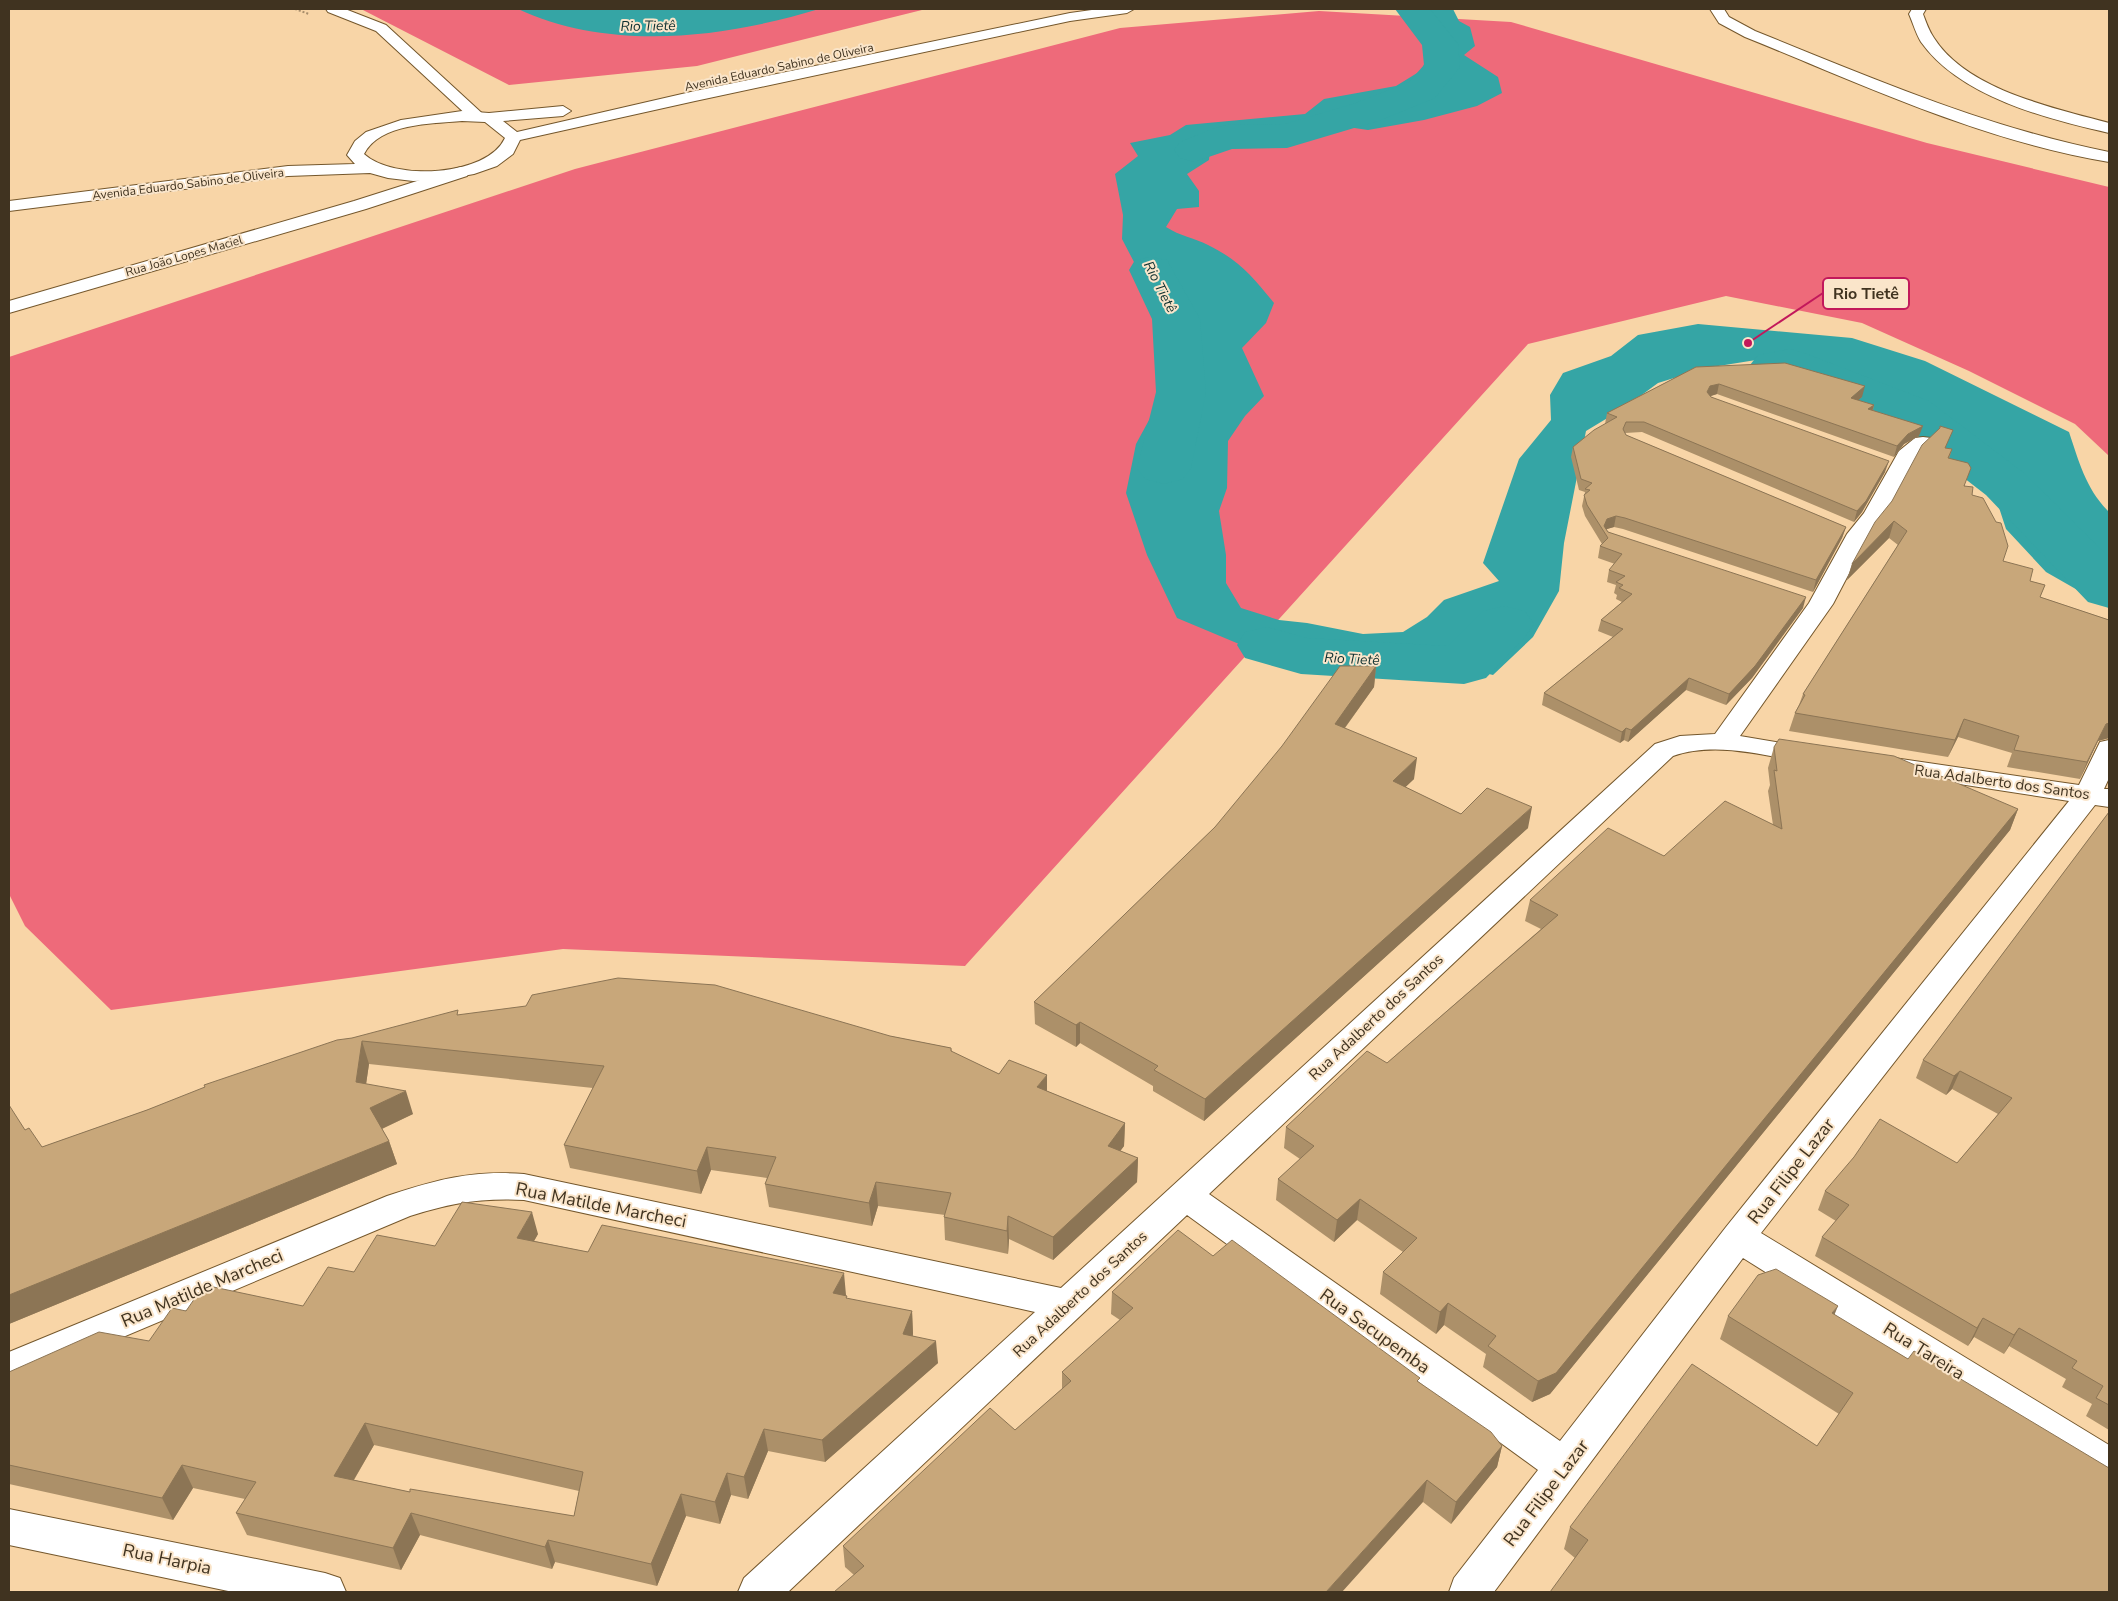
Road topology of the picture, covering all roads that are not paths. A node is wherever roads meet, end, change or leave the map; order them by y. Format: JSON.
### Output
{"nodes":[{"id":1,"x":333,"y":9,"type":"edge"},
{"id":2,"x":1067,"y":9,"type":"edge"},
{"id":3,"x":1127,"y":9,"type":"edge"},
{"id":4,"x":1717,"y":9,"type":"edge"},
{"id":5,"x":1919,"y":9,"type":"edge"},
{"id":6,"x":824,"y":70,"type":"junction"},
{"id":7,"x":454,"y":98,"type":"junction"},
{"id":8,"x":483,"y":117,"type":"junction"},
{"id":9,"x":444,"y":118,"type":"junction"},
{"id":10,"x":2109,"y":128,"type":"edge"},
{"id":11,"x":514,"y":136,"type":"junction"},
{"id":12,"x":576,"y":139,"type":"dead end"},
{"id":13,"x":364,"y":140,"type":"junction"},
{"id":14,"x":339,"y":148,"type":"dead end"},
{"id":15,"x":322,"y":153,"type":"dead end"},
{"id":16,"x":518,"y":155,"type":"dead end"},
{"id":17,"x":2109,"y":157,"type":"edge"},
{"id":18,"x":490,"y":163,"type":"junction"},
{"id":19,"x":373,"y":170,"type":"junction"},
{"id":20,"x":461,"y":172,"type":"junction"},
{"id":21,"x":9,"y":195,"type":"edge"},
{"id":22,"x":360,"y":205,"type":"junction"},
{"id":23,"x":9,"y":206,"type":"edge"},
{"id":24,"x":9,"y":307,"type":"edge"},
{"id":25,"x":1924,"y":443,"type":"edge"},
{"id":26,"x":1722,"y":742,"type":"junction"},
{"id":27,"x":2109,"y":748,"type":"edge"},
{"id":28,"x":2098,"y":796,"type":"edge"},
{"id":29,"x":1184,"y":1195,"type":"junction"},
{"id":30,"x":1738,"y":1237,"type":"junction"},
{"id":31,"x":1070,"y":1305,"type":"junction"},
{"id":32,"x":9,"y":1370,"type":"edge"},
{"id":33,"x":2109,"y":1466,"type":"edge"},
{"id":34,"x":1566,"y":1467,"type":"junction"},
{"id":35,"x":9,"y":1527,"type":"edge"},
{"id":36,"x":325,"y":1592,"type":"edge"},
{"id":37,"x":759,"y":1592,"type":"edge"},
{"id":38,"x":1469,"y":1592,"type":"edge"}],
"edges":[{"from":1,"to":7,"type":"street"},
{"from":2,"to":8,"type":"street","name":"Avenida Eduardo Sabino de Oliveira"},
{"from":3,"to":6,"type":"street","name":"Avenida Eduardo Sabino de Oliveira"},
{"from":4,"to":17,"type":"street"},
{"from":5,"to":10,"type":"street"},
{"from":6,"to":11,"type":"street"},
{"from":6,"to":12,"type":"street"},
{"from":7,"to":8,"type":"street"},
{"from":7,"to":9,"type":"street"},
{"from":8,"to":9,"type":"street","name":"Avenida Eduardo Sabino de Oliveira"},
{"from":8,"to":11,"type":"street"},
{"from":9,"to":13,"type":"street","name":"Avenida Eduardo Sabino de Oliveira"},
{"from":11,"to":18,"type":"street"},
{"from":13,"to":14,"type":"street"},
{"from":13,"to":19,"type":"street"},
{"from":15,"to":21,"type":"street","name":"Avenida Eduardo Sabino de Oliveira"},
{"from":16,"to":18,"type":"street"},
{"from":18,"to":20,"type":"street"},
{"from":19,"to":20,"type":"street","name":"Avenida Eduardo Sabino de Oliveira"},
{"from":19,"to":22,"type":"street"},
{"from":19,"to":23,"type":"street","name":"Avenida Eduardo Sabino de Oliveira"},
{"from":20,"to":22,"type":"street","name":"Rua João Lopes Maciel"},
{"from":22,"to":24,"type":"street","name":"Rua João Lopes Maciel"},
{"from":25,"to":26,"type":"street"},
{"from":26,"to":28,"type":"street","name":"Rua Adalberto dos Santos"},
{"from":26,"to":29,"type":"street","name":"Rua Adalberto dos Santos"},
{"from":27,"to":28,"type":"street","name":"Rua Filipe Lazar"},
{"from":28,"to":30,"type":"street","name":"Rua Filipe Lazar"},
{"from":29,"to":31,"type":"street","name":"Rua Adalberto dos Santos"},
{"from":29,"to":34,"type":"street","name":"Rua Sacupemba"},
{"from":30,"to":33,"type":"street","name":"Rua Tareira"},
{"from":30,"to":34,"type":"street","name":"Rua Filipe Lazar"},
{"from":31,"to":32,"type":"street","name":"Rua Matilde Marcheci"},
{"from":31,"to":37,"type":"street","name":"Rua Adalberto dos Santos"},
{"from":34,"to":38,"type":"street","name":"Rua Filipe Lazar"},
{"from":35,"to":36,"type":"street","name":"Rua Harpia"}]}
